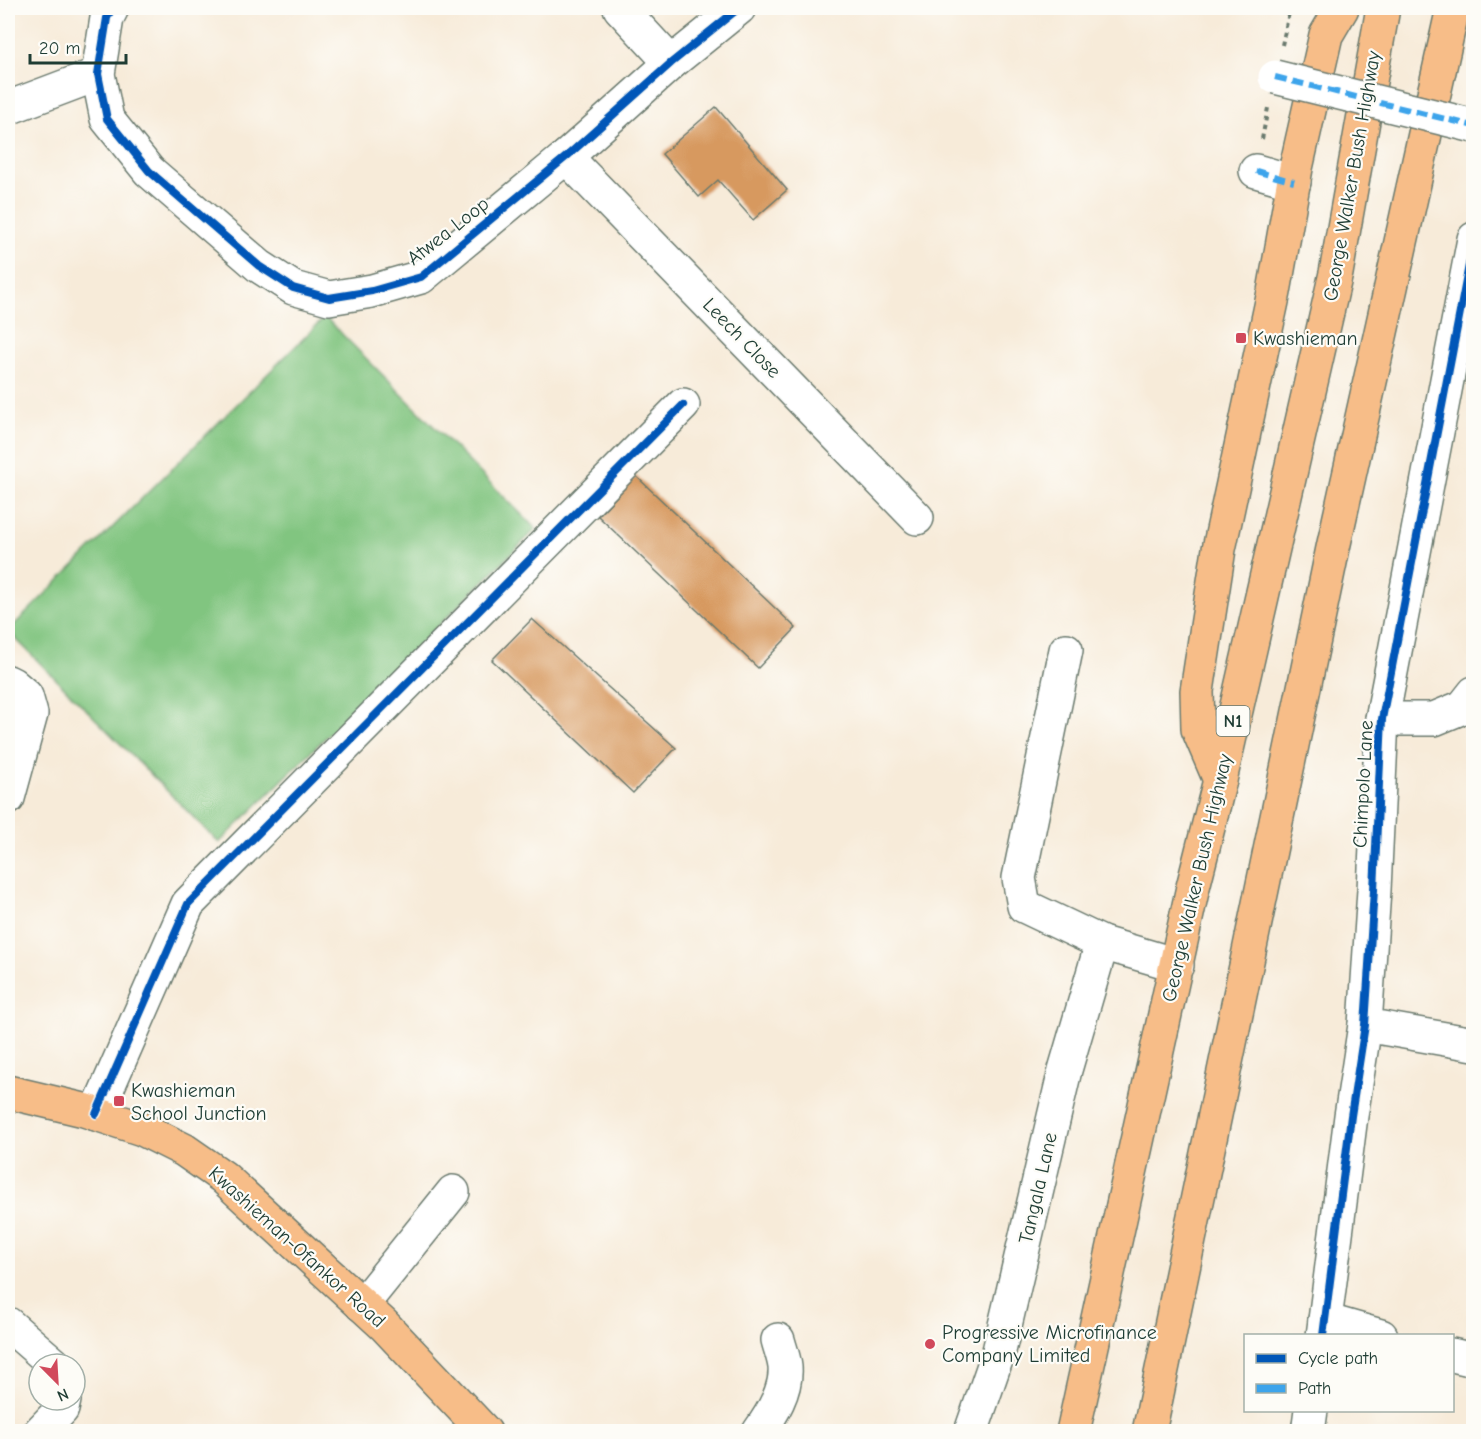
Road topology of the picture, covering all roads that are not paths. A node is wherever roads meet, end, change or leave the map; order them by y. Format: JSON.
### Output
{"nodes":[{"id":1,"x":112,"y":8,"type":"edge"},
{"id":2,"x":620,"y":8,"type":"edge"},
{"id":3,"x":739,"y":8,"type":"edge"},
{"id":4,"x":1342,"y":8,"type":"edge"},
{"id":5,"x":1383,"y":8,"type":"edge"},
{"id":6,"x":1453,"y":8,"type":"edge"},
{"id":7,"x":671,"y":63,"type":"junction"},
{"id":8,"x":98,"y":74,"type":"junction"},
{"id":9,"x":1275,"y":77,"type":"dead end"},
{"id":10,"x":8,"y":108,"type":"edge"},
{"id":11,"x":1473,"y":126,"type":"edge"},
{"id":12,"x":566,"y":157,"type":"junction"},
{"id":13,"x":1256,"y":171,"type":"dead end"},
{"id":14,"x":1294,"y":182,"type":"junction"},
{"id":15,"x":1472,"y":257,"type":"edge"},
{"id":16,"x":683,"y":405,"type":"dead end"},
{"id":17,"x":917,"y":518,"type":"dead end"},
{"id":18,"x":1066,"y":650,"type":"dead end"},
{"id":19,"x":8,"y":682,"type":"edge"},
{"id":20,"x":1473,"y":693,"type":"edge"},
{"id":21,"x":1382,"y":719,"type":"junction"},
{"id":22,"x":1220,"y":780,"type":"junction"},
{"id":23,"x":8,"y":798,"type":"edge"},
{"id":24,"x":1102,"y":943,"type":"junction"},
{"id":25,"x":1177,"y":964,"type":"junction"},
{"id":26,"x":1365,"y":1025,"type":"junction"},
{"id":27,"x":1473,"y":1044,"type":"edge"},
{"id":28,"x":8,"y":1092,"type":"edge"},
{"id":29,"x":96,"y":1114,"type":"junction"},
{"id":30,"x":453,"y":1192,"type":"dead end"},
{"id":31,"x":362,"y":1305,"type":"junction"},
{"id":32,"x":8,"y":1324,"type":"edge"},
{"id":33,"x":1324,"y":1328,"type":"edge"},
{"id":34,"x":1373,"y":1334,"type":"edge"},
{"id":35,"x":778,"y":1340,"type":"dead end"},
{"id":36,"x":40,"y":1352,"type":"edge"},
{"id":37,"x":1454,"y":1355,"type":"edge"},
{"id":38,"x":1473,"y":1360,"type":"edge"},
{"id":39,"x":59,"y":1412,"type":"edge"},
{"id":40,"x":1311,"y":1412,"type":"edge"},
{"id":41,"x":40,"y":1431,"type":"edge"},
{"id":42,"x":486,"y":1431,"type":"edge"},
{"id":43,"x":759,"y":1431,"type":"edge"},
{"id":44,"x":971,"y":1431,"type":"edge"},
{"id":45,"x":1073,"y":1431,"type":"edge"},
{"id":46,"x":1149,"y":1431,"type":"edge"},
{"id":47,"x":1308,"y":1431,"type":"edge"}],
"edges":[{"from":1,"to":8,"type":"street","name":"Atwea Loop"},
{"from":2,"to":7,"type":"street"},
{"from":3,"to":7,"type":"street","name":"Atwea Loop"},
{"from":4,"to":14,"type":"main road"},
{"from":5,"to":22,"type":"main road","name":"George Walker Bush Highway","number":"N1"},
{"from":6,"to":46,"type":"main road"},
{"from":7,"to":12,"type":"street","name":"Atwea Loop"},
{"from":8,"to":10,"type":"street"},
{"from":8,"to":12,"type":"street","name":"Atwea Loop"},
{"from":9,"to":11,"type":"street","bridge":true},
{"from":12,"to":17,"type":"street","name":"Leech Close"},
{"from":13,"to":14,"type":"street"},
{"from":14,"to":22,"type":"main road"},
{"from":15,"to":21,"type":"street","name":"Chimpolo Lane"},
{"from":16,"to":29,"type":"street"},
{"from":18,"to":24,"type":"street"},
{"from":19,"to":23,"type":"street"},
{"from":20,"to":21,"type":"street"},
{"from":21,"to":26,"type":"street","name":"Chimpolo Lane"},
{"from":22,"to":25,"type":"main road","name":"George Walker Bush Highway","number":"N1"},
{"from":24,"to":25,"type":"street"},
{"from":24,"to":44,"type":"street","name":"Tangala Lane"},
{"from":25,"to":45,"type":"main road","name":"George Walker Bush Highway","number":"N1"},
{"from":26,"to":27,"type":"street"},
{"from":26,"to":33,"type":"street","name":"Chimpolo Lane"},
{"from":28,"to":29,"type":"main road","name":"Kwashieman-Ofankor Road"},
{"from":29,"to":31,"type":"main road","name":"Kwashieman-Ofankor Road"},
{"from":30,"to":31,"type":"street"},
{"from":31,"to":42,"type":"main road","name":"Kwashieman-Ofankor Road"},
{"from":32,"to":36,"type":"street"},
{"from":33,"to":34,"type":"street"},
{"from":35,"to":43,"type":"street"},
{"from":37,"to":38,"type":"street"},
{"from":39,"to":41,"type":"street"},
{"from":40,"to":47,"type":"street"}]}
